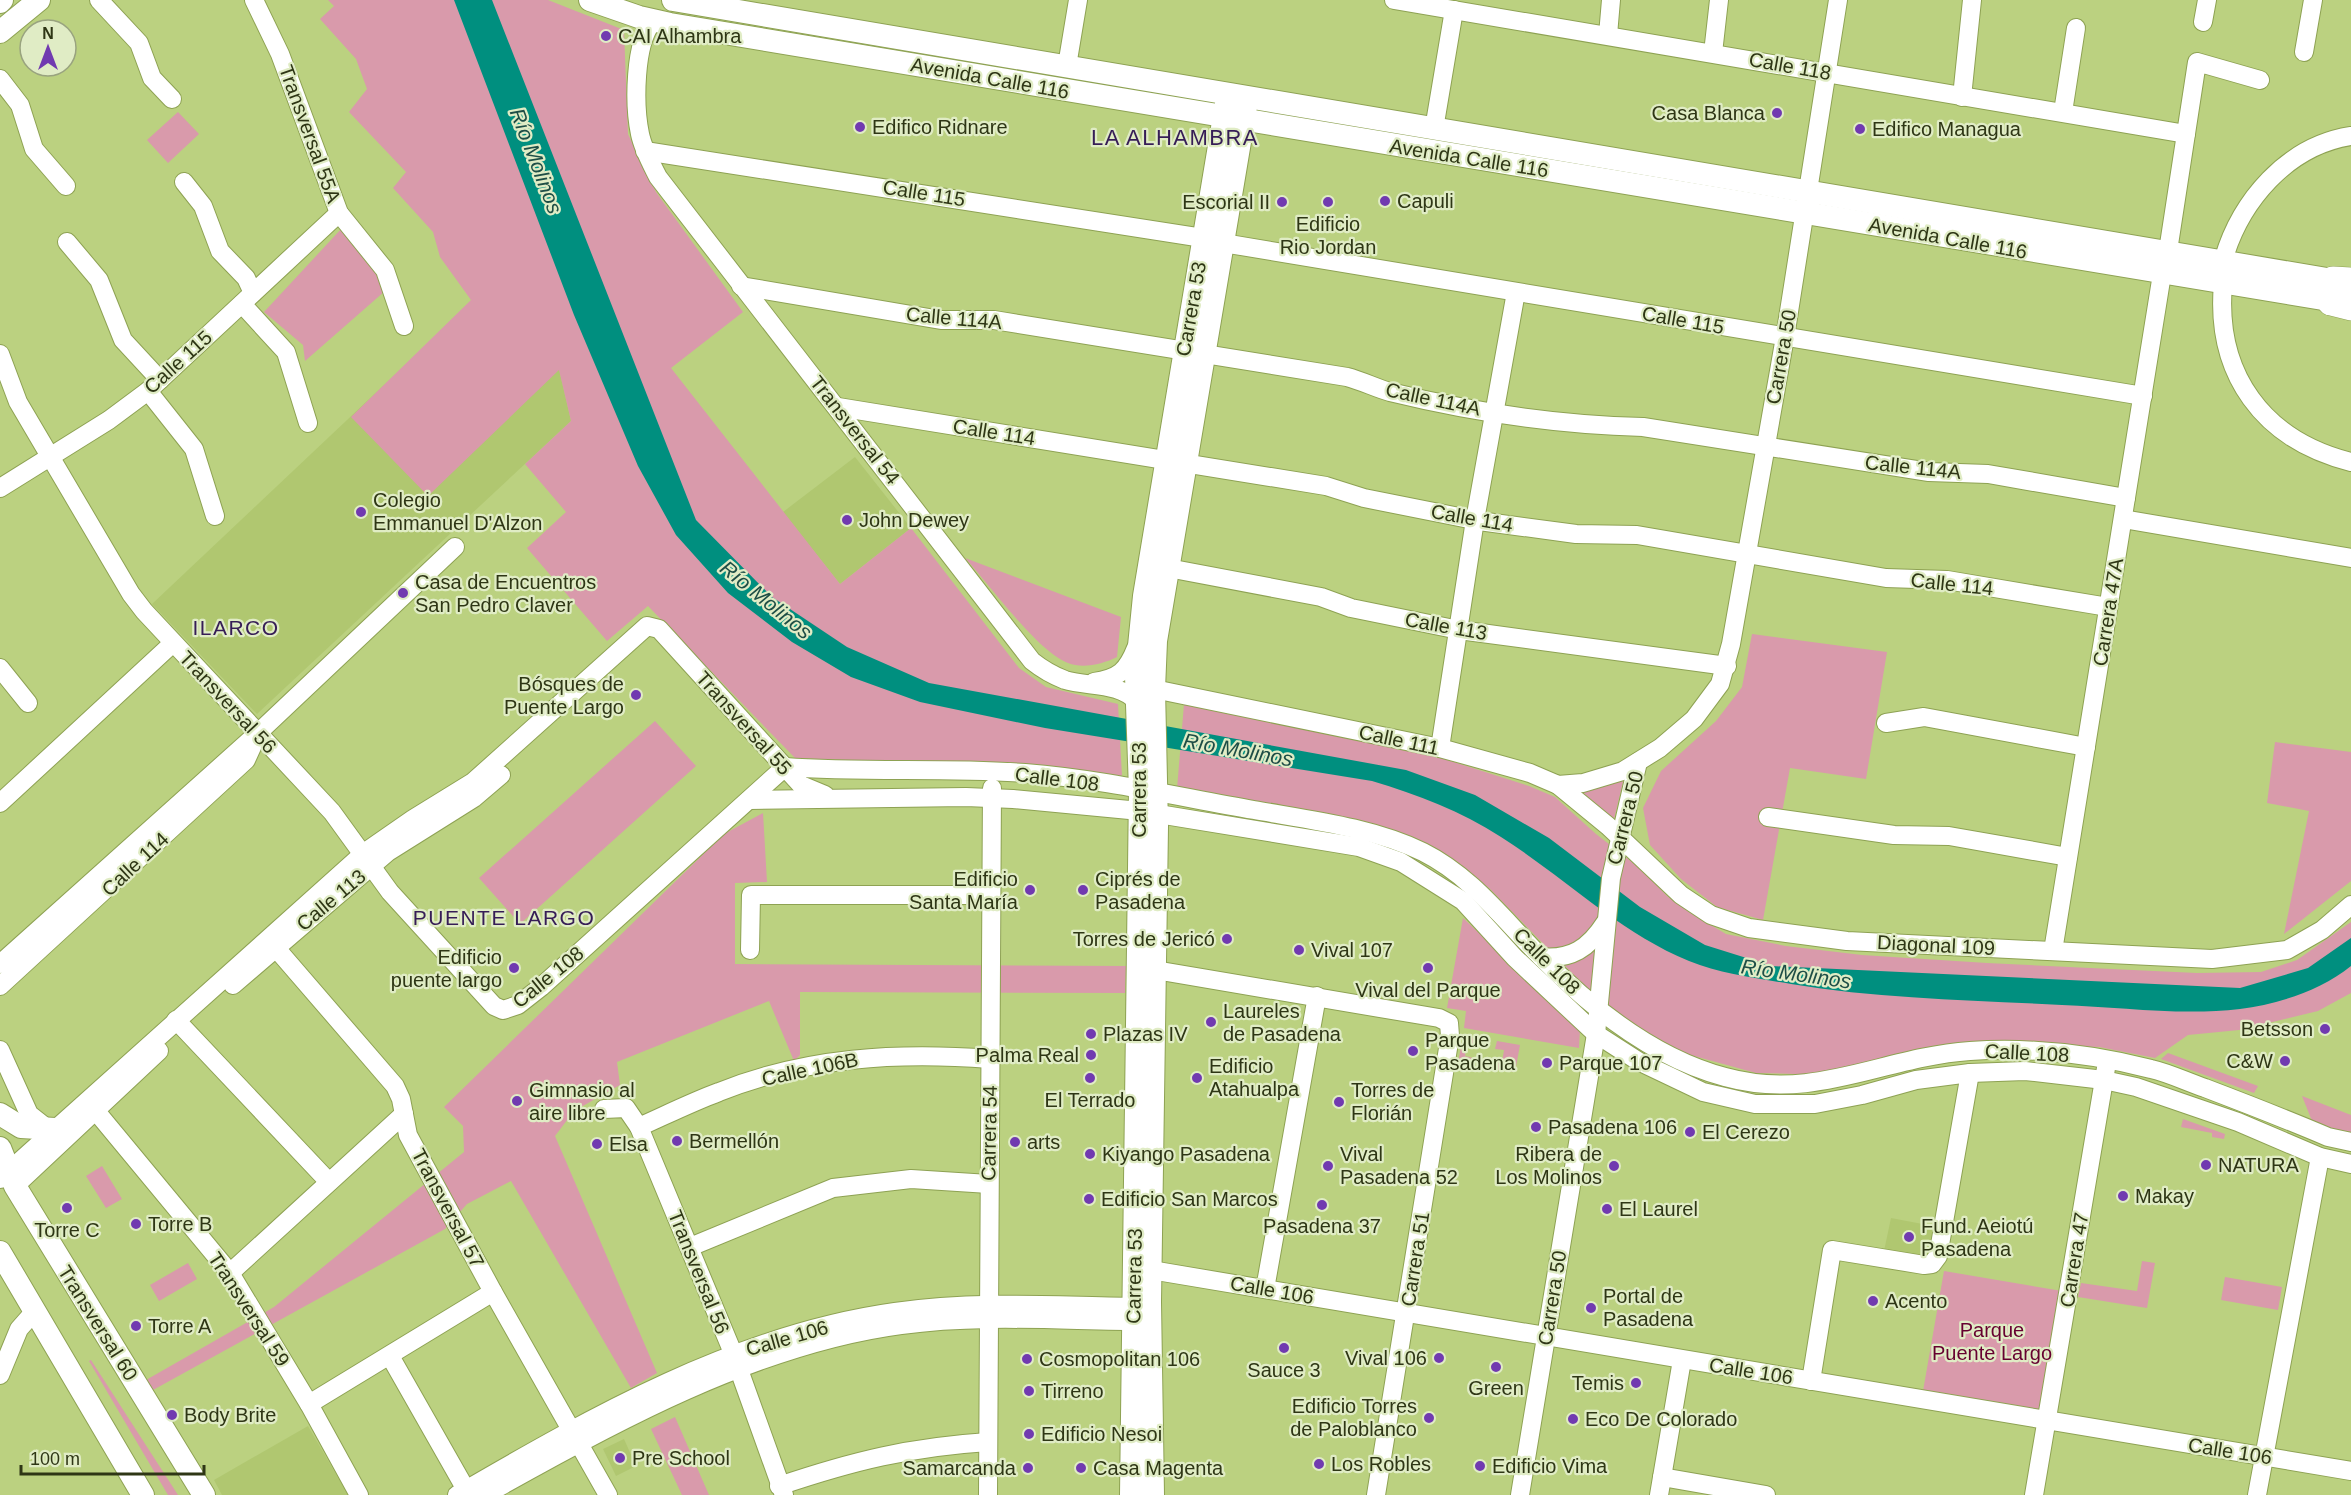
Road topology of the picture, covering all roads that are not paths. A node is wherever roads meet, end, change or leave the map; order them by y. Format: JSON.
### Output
{"nodes":[{"id":1,"x":39,"y":0,"type":"edge"},
{"id":2,"x":99,"y":0,"type":"edge"},
{"id":3,"x":254,"y":0,"type":"edge"},
{"id":4,"x":590,"y":0,"type":"edge"},
{"id":5,"x":673,"y":0,"type":"edge"},
{"id":6,"x":1078,"y":0,"type":"edge"},
{"id":7,"x":1398,"y":0,"type":"edge"},
{"id":8,"x":1611,"y":0,"type":"edge"},
{"id":9,"x":1719,"y":0,"type":"edge"},
{"id":10,"x":1838,"y":0,"type":"edge"},
{"id":11,"x":1972,"y":0,"type":"edge"},
{"id":12,"x":2206,"y":0,"type":"edge"},
{"id":13,"x":2313,"y":0,"type":"edge"},
{"id":14,"x":1505,"y":9,"type":"edge"},
{"id":15,"x":1454,"y":10,"type":"junction"},
{"id":16,"x":622,"y":12,"type":"junction"},
{"id":17,"x":653,"y":21,"type":"junction"},
{"id":18,"x":2203,"y":22,"type":"dead end"},
{"id":19,"x":2076,"y":28,"type":"dead end"},
{"id":20,"x":0,"y":32,"type":"edge"},
{"id":21,"x":1608,"y":36,"type":"junction"},
{"id":22,"x":2304,"y":52,"type":"dead end"},
{"id":23,"x":1713,"y":53,"type":"junction"},
{"id":24,"x":639,"y":56,"type":"junction"},
{"id":25,"x":1067,"y":66,"type":"junction"},
{"id":26,"x":1827,"y":73,"type":"junction"},
{"id":27,"x":0,"y":79,"type":"edge"},
{"id":28,"x":2260,"y":80,"type":"dead end"},
{"id":29,"x":1238,"y":95,"type":"junction"},
{"id":30,"x":1962,"y":97,"type":"junction"},
{"id":31,"x":172,"y":99,"type":"dead end"},
{"id":32,"x":2063,"y":112,"type":"junction"},
{"id":33,"x":1234,"y":119,"type":"junction"},
{"id":34,"x":1434,"y":129,"type":"junction"},
{"id":35,"x":2186,"y":134,"type":"junction"},
{"id":36,"x":2351,"y":136,"type":"edge"},
{"id":37,"x":645,"y":151,"type":"junction"},
{"id":38,"x":184,"y":182,"type":"dead end"},
{"id":39,"x":66,"y":186,"type":"dead end"},
{"id":40,"x":1808,"y":191,"type":"junction"},
{"id":41,"x":339,"y":213,"type":"junction"},
{"id":42,"x":1804,"y":213,"type":"junction"},
{"id":43,"x":1213,"y":240,"type":"junction"},
{"id":44,"x":67,"y":242,"type":"dead end"},
{"id":45,"x":2168,"y":251,"type":"junction"},
{"id":46,"x":2223,"y":261,"type":"junction"},
{"id":47,"x":2163,"y":274,"type":"junction"},
{"id":48,"x":2223,"y":284,"type":"junction"},
{"id":49,"x":741,"y":286,"type":"junction"},
{"id":50,"x":1516,"y":291,"type":"junction"},
{"id":51,"x":2345,"y":293,"type":"edge"},
{"id":52,"x":248,"y":298,"type":"junction"},
{"id":53,"x":404,"y":326,"type":"dead end"},
{"id":54,"x":1785,"y":337,"type":"junction"},
{"id":55,"x":1194,"y":352,"type":"junction"},
{"id":56,"x":0,"y":354,"type":"edge"},
{"id":57,"x":154,"y":386,"type":"junction"},
{"id":58,"x":2143,"y":396,"type":"junction"},
{"id":59,"x":838,"y":407,"type":"junction"},
{"id":60,"x":1494,"y":412,"type":"junction"},
{"id":61,"x":308,"y":423,"type":"dead end"},
{"id":62,"x":1765,"y":446,"type":"junction"},
{"id":63,"x":51,"y":458,"type":"junction"},
{"id":64,"x":1176,"y":461,"type":"junction"},
{"id":65,"x":2351,"y":462,"type":"edge"},
{"id":66,"x":0,"y":488,"type":"edge"},
{"id":67,"x":2126,"y":498,"type":"junction"},
{"id":68,"x":215,"y":516,"type":"dead end"},
{"id":69,"x":2123,"y":519,"type":"junction"},
{"id":70,"x":1475,"y":520,"type":"junction"},
{"id":71,"x":454,"y":547,"type":"dead end"},
{"id":72,"x":1748,"y":555,"type":"junction"},
{"id":73,"x":2351,"y":558,"type":"edge"},
{"id":74,"x":1168,"y":568,"type":"junction"},
{"id":75,"x":2108,"y":607,"type":"junction"},
{"id":76,"x":650,"y":629,"type":"joint"},
{"id":77,"x":1459,"y":630,"type":"junction"},
{"id":78,"x":1138,"y":641,"type":"junction"},
{"id":79,"x":173,"y":643,"type":"junction"},
{"id":80,"x":1727,"y":666,"type":"junction"},
{"id":81,"x":0,"y":668,"type":"edge"},
{"id":82,"x":1086,"y":684,"type":"junction"},
{"id":83,"x":28,"y":703,"type":"dead end"},
{"id":84,"x":1145,"y":703,"type":"junction"},
{"id":85,"x":1886,"y":723,"type":"dead end"},
{"id":86,"x":258,"y":733,"type":"junction"},
{"id":87,"x":2086,"y":747,"type":"junction"},
{"id":88,"x":1440,"y":748,"type":"junction"},
{"id":89,"x":1638,"y":762,"type":"junction"},
{"id":90,"x":785,"y":767,"type":"junction"},
{"id":91,"x":993,"y":771,"type":"junction"},
{"id":92,"x":1558,"y":784,"type":"junction"},
{"id":93,"x":842,"y":798,"type":"junction"},
{"id":94,"x":992,"y":798,"type":"junction"},
{"id":95,"x":749,"y":800,"type":"junction"},
{"id":96,"x":1148,"y":802,"type":"junction"},
{"id":97,"x":0,"y":803,"type":"edge"},
{"id":98,"x":1768,"y":817,"type":"dead end"},
{"id":99,"x":1621,"y":838,"type":"junction"},
{"id":100,"x":2068,"y":857,"type":"junction"},
{"id":101,"x":368,"y":860,"type":"junction"},
{"id":102,"x":991,"y":895,"type":"junction"},
{"id":103,"x":2351,"y":905,"type":"edge"},
{"id":104,"x":1605,"y":919,"type":"junction"},
{"id":105,"x":272,"y":943,"type":"junction"},
{"id":106,"x":750,"y":950,"type":"dead end"},
{"id":107,"x":2053,"y":951,"type":"junction"},
{"id":108,"x":1541,"y":957,"type":"junction"},
{"id":109,"x":0,"y":964,"type":"edge"},
{"id":110,"x":1155,"y":970,"type":"junction"},
{"id":111,"x":0,"y":986,"type":"edge"},
{"id":112,"x":1317,"y":996,"type":"junction"},
{"id":113,"x":508,"y":1010,"type":"joint"},
{"id":114,"x":1599,"y":1010,"type":"junction"},
{"id":115,"x":180,"y":1024,"type":"junction"},
{"id":116,"x":1596,"y":1034,"type":"junction"},
{"id":117,"x":0,"y":1050,"type":"edge"},
{"id":118,"x":990,"y":1059,"type":"junction"},
{"id":119,"x":2107,"y":1060,"type":"junction"},
{"id":120,"x":1970,"y":1074,"type":"junction"},
{"id":121,"x":2104,"y":1080,"type":"junction"},
{"id":122,"x":604,"y":1109,"type":"dead end"},
{"id":123,"x":95,"y":1110,"type":"junction"},
{"id":124,"x":0,"y":1114,"type":"edge"},
{"id":125,"x":404,"y":1114,"type":"junction"},
{"id":126,"x":639,"y":1127,"type":"junction"},
{"id":127,"x":51,"y":1130,"type":"junction"},
{"id":128,"x":2351,"y":1143,"type":"edge"},
{"id":129,"x":0,"y":1148,"type":"edge"},
{"id":130,"x":2320,"y":1157,"type":"junction"},
{"id":131,"x":2351,"y":1164,"type":"edge"},
{"id":132,"x":8,"y":1180,"type":"edge"},
{"id":133,"x":329,"y":1182,"type":"junction"},
{"id":134,"x":989,"y":1185,"type":"junction"},
{"id":135,"x":690,"y":1247,"type":"junction"},
{"id":136,"x":0,"y":1252,"type":"edge"},
{"id":137,"x":1151,"y":1270,"type":"junction"},
{"id":138,"x":230,"y":1273,"type":"junction"},
{"id":139,"x":1265,"y":1289,"type":"junction"},
{"id":140,"x":493,"y":1292,"type":"junction"},
{"id":141,"x":34,"y":1312,"type":"junction"},
{"id":142,"x":988,"y":1313,"type":"junction"},
{"id":143,"x":1142,"y":1314,"type":"junction"},
{"id":144,"x":1407,"y":1314,"type":"junction"},
{"id":145,"x":1546,"y":1337,"type":"junction"},
{"id":146,"x":390,"y":1356,"type":"junction"},
{"id":147,"x":1682,"y":1360,"type":"junction"},
{"id":148,"x":735,"y":1361,"type":"junction"},
{"id":149,"x":0,"y":1375,"type":"edge"},
{"id":150,"x":1811,"y":1381,"type":"junction"},
{"id":151,"x":309,"y":1404,"type":"junction"},
{"id":152,"x":2048,"y":1421,"type":"junction"},
{"id":153,"x":576,"y":1435,"type":"junction"},
{"id":154,"x":988,"y":1442,"type":"junction"},
{"id":155,"x":2264,"y":1456,"type":"junction"},
{"id":156,"x":2351,"y":1471,"type":"edge"},
{"id":157,"x":1660,"y":1486,"type":"edge"},
{"id":158,"x":782,"y":1490,"type":"edge"},
{"id":159,"x":464,"y":1493,"type":"edge"},
{"id":160,"x":143,"y":1495,"type":"edge"},
{"id":161,"x":204,"y":1495,"type":"edge"},
{"id":162,"x":359,"y":1495,"type":"edge"},
{"id":163,"x":485,"y":1495,"type":"edge"},
{"id":164,"x":608,"y":1495,"type":"edge"},
{"id":165,"x":988,"y":1495,"type":"edge"},
{"id":166,"x":1131,"y":1495,"type":"edge"},
{"id":167,"x":1153,"y":1495,"type":"edge"},
{"id":168,"x":1376,"y":1495,"type":"edge"},
{"id":169,"x":1520,"y":1495,"type":"edge"},
{"id":170,"x":1766,"y":1495,"type":"edge"},
{"id":171,"x":2034,"y":1495,"type":"edge"},
{"id":172,"x":2257,"y":1495,"type":"edge"}],
"edges":[{"from":1,"to":20,"type":"main road"},
{"from":2,"to":31,"type":"street"},
{"from":3,"to":41,"type":"street","name":"Transversal 55A"},
{"from":4,"to":16,"type":"main road","name":"Avenida Calle 116"},
{"from":5,"to":25,"type":"main road","name":"Avenida Calle 116"},
{"from":6,"to":25,"type":"street"},
{"from":7,"to":15,"type":"street","name":"Calle 118"},
{"from":8,"to":21,"type":"street"},
{"from":9,"to":23,"type":"street"},
{"from":10,"to":26,"type":"street","name":"Carrera 50"},
{"from":11,"to":30,"type":"street"},
{"from":12,"to":18,"type":"street"},
{"from":13,"to":22,"type":"street"},
{"from":14,"to":15,"type":"street","name":"Calle 118"},
{"from":14,"to":21,"type":"street","name":"Calle 118"},
{"from":15,"to":34,"type":"street"},
{"from":16,"to":17,"type":"main road","name":"Avenida Calle 116"},
{"from":16,"to":24,"type":"street"},
{"from":17,"to":24,"type":"street"},
{"from":17,"to":33,"type":"main road","name":"Avenida Calle 116"},
{"from":19,"to":32,"type":"street"},
{"from":21,"to":23,"type":"street","name":"Calle 118"},
{"from":23,"to":26,"type":"street","name":"Calle 118"},
{"from":24,"to":37,"type":"street","name":"Transversal 54"},
{"from":25,"to":29,"type":"main road","name":"Avenida Calle 116"},
{"from":26,"to":30,"type":"street","name":"Calle 118"},
{"from":26,"to":40,"type":"street","name":"Carrera 50"},
{"from":27,"to":39,"type":"street"},
{"from":28,"to":35,"type":"street"},
{"from":29,"to":33,"type":"main road","name":"Carrera 53"},
{"from":29,"to":34,"type":"main road","name":"Avenida Calle 116"},
{"from":30,"to":32,"type":"street","name":"Calle 118"},
{"from":32,"to":35,"type":"street","name":"Calle 118"},
{"from":33,"to":42,"type":"main road","name":"Avenida Calle 116"},
{"from":33,"to":43,"type":"main road","name":"Carrera 53"},
{"from":34,"to":40,"type":"main road","name":"Avenida Calle 116"},
{"from":35,"to":45,"type":"street"},
{"from":36,"to":46,"type":"street"},
{"from":37,"to":43,"type":"street","name":"Calle 115"},
{"from":37,"to":49,"type":"street","name":"Transversal 54"},
{"from":38,"to":52,"type":"street"},
{"from":40,"to":42,"type":"street","name":"Carrera 50"},
{"from":40,"to":45,"type":"main road","name":"Avenida Calle 116"},
{"from":41,"to":52,"type":"street","name":"Calle 115"},
{"from":41,"to":53,"type":"street","name":"Transversal 55A"},
{"from":42,"to":47,"type":"main road","name":"Avenida Calle 116"},
{"from":42,"to":54,"type":"street","name":"Carrera 50"},
{"from":43,"to":50,"type":"street","name":"Calle 115"},
{"from":43,"to":55,"type":"main road","name":"Carrera 53"},
{"from":44,"to":57,"type":"street"},
{"from":45,"to":46,"type":"main road","name":"Avenida Calle 116"},
{"from":46,"to":51,"type":"main road","name":"Avenida Calle 116"},
{"from":47,"to":48,"type":"main road","name":"Avenida Calle 116"},
{"from":47,"to":58,"type":"street","name":"Carrera 47A"},
{"from":48,"to":51,"type":"main road","name":"Avenida Calle 116"},
{"from":48,"to":65,"type":"street"},
{"from":49,"to":55,"type":"street","name":"Calle 114A"},
{"from":49,"to":59,"type":"street","name":"Transversal 54"},
{"from":50,"to":54,"type":"street","name":"Calle 115"},
{"from":50,"to":60,"type":"street"},
{"from":52,"to":57,"type":"street","name":"Calle 115"},
{"from":52,"to":61,"type":"street"},
{"from":54,"to":58,"type":"street","name":"Calle 115"},
{"from":54,"to":62,"type":"street","name":"Carrera 50"},
{"from":55,"to":60,"type":"street","name":"Calle 114A"},
{"from":55,"to":64,"type":"main road","name":"Carrera 53"},
{"from":56,"to":63,"type":"street","name":"Transversal 56"},
{"from":57,"to":63,"type":"street","name":"Calle 115"},
{"from":57,"to":68,"type":"street"},
{"from":58,"to":67,"type":"street","name":"Carrera 47A"},
{"from":59,"to":64,"type":"street","name":"Calle 114"},
{"from":59,"to":82,"type":"street","name":"Transversal 54"},
{"from":60,"to":62,"type":"street","name":"Calle 114A"},
{"from":60,"to":70,"type":"street"},
{"from":62,"to":67,"type":"street","name":"Calle 114A"},
{"from":62,"to":72,"type":"street","name":"Carrera 50"},
{"from":63,"to":66,"type":"street","name":"Calle 115"},
{"from":63,"to":79,"type":"street","name":"Transversal 56"},
{"from":64,"to":70,"type":"street","name":"Calle 114"},
{"from":64,"to":74,"type":"main road","name":"Carrera 53"},
{"from":64,"to":78,"type":"main road","name":"Carrera 53"},
{"from":67,"to":69,"type":"street","name":"Carrera 47A"},
{"from":69,"to":73,"type":"street"},
{"from":69,"to":75,"type":"street","name":"Carrera 47A"},
{"from":70,"to":72,"type":"street","name":"Calle 114"},
{"from":70,"to":77,"type":"street"},
{"from":71,"to":86,"type":"street","name":"Calle 114"},
{"from":72,"to":75,"type":"street","name":"Calle 114"},
{"from":72,"to":80,"type":"street","name":"Carrera 50"},
{"from":74,"to":77,"type":"street","name":"Calle 113"},
{"from":74,"to":84,"type":"main road","name":"Carrera 53"},
{"from":75,"to":87,"type":"street","name":"Carrera 47A"},
{"from":76,"to":90,"type":"street","name":"Transversal 55"},
{"from":76,"to":101,"type":"street","name":"Calle 113"},
{"from":77,"to":80,"type":"street","name":"Calle 113"},
{"from":77,"to":88,"type":"street"},
{"from":78,"to":82,"type":"street","name":"Transversal 54"},
{"from":78,"to":84,"type":"main road","name":"Carrera 53"},
{"from":79,"to":86,"type":"street","name":"Transversal 56"},
{"from":79,"to":97,"type":"street"},
{"from":80,"to":89,"type":"street","name":"Carrera 50"},
{"from":81,"to":83,"type":"street"},
{"from":82,"to":84,"type":"street","name":"Transversal 54"},
{"from":84,"to":88,"type":"street","name":"Calle 111"},
{"from":84,"to":96,"type":"main road","name":"Carrera 53"},
{"from":85,"to":87,"type":"street"},
{"from":86,"to":101,"type":"street","name":"Transversal 56"},
{"from":86,"to":109,"type":"street","name":"Calle 114"},
{"from":86,"to":111,"type":"street","name":"Calle 114"},
{"from":87,"to":100,"type":"street","name":"Carrera 47A"},
{"from":88,"to":92,"type":"street","name":"Calle 111"},
{"from":89,"to":92,"type":"street","name":"Calle 111"},
{"from":89,"to":99,"type":"street","name":"Carrera 50"},
{"from":90,"to":91,"type":"street","name":"Calle 108"},
{"from":90,"to":93,"type":"street","name":"Transversal 55"},
{"from":90,"to":95,"type":"street","name":"Calle 108"},
{"from":91,"to":94,"type":"street","name":"Carrera 54"},
{"from":91,"to":96,"type":"street","name":"Calle 108"},
{"from":92,"to":99,"type":"street","name":"Diagonal 109"},
{"from":93,"to":94,"type":"street","name":"Calle 108"},
{"from":93,"to":95,"type":"street","name":"Calle 108"},
{"from":94,"to":96,"type":"street","name":"Calle 108"},
{"from":94,"to":102,"type":"street","name":"Carrera 54"},
{"from":95,"to":113,"type":"street","name":"Calle 108"},
{"from":96,"to":108,"type":"street","name":"Calle 108"},
{"from":96,"to":110,"type":"main road","name":"Carrera 53"},
{"from":96,"to":116,"type":"street","name":"Calle 108"},
{"from":96,"to":143,"type":"main road","name":"Carrera 53"},
{"from":98,"to":100,"type":"street"},
{"from":99,"to":104,"type":"street","name":"Carrera 50"},
{"from":99,"to":107,"type":"street","name":"Diagonal 109"},
{"from":100,"to":107,"type":"street","name":"Carrera 47A"},
{"from":101,"to":105,"type":"street","name":"Calle 113"},
{"from":101,"to":113,"type":"street","name":"Transversal 56"},
{"from":102,"to":106,"type":"street"},
{"from":102,"to":118,"type":"street","name":"Carrera 54"},
{"from":103,"to":107,"type":"street","name":"Diagonal 109"},
{"from":104,"to":108,"type":"street"},
{"from":104,"to":114,"type":"street","name":"Carrera 50"},
{"from":105,"to":115,"type":"street","name":"Calle 113"},
{"from":105,"to":125,"type":"street","name":"Transversal 57"},
{"from":108,"to":114,"type":"street","name":"Calle 108"},
{"from":110,"to":112,"type":"street"},
{"from":110,"to":137,"type":"main road","name":"Carrera 53"},
{"from":112,"to":139,"type":"street"},
{"from":112,"to":144,"type":"street","name":"Carrera 51"},
{"from":114,"to":116,"type":"street","name":"Carrera 50"},
{"from":114,"to":119,"type":"street","name":"Calle 108"},
{"from":115,"to":123,"type":"street","name":"Calle 113"},
{"from":115,"to":127,"type":"street","name":"Calle 113"},
{"from":115,"to":133,"type":"street"},
{"from":116,"to":120,"type":"street","name":"Calle 108"},
{"from":116,"to":145,"type":"street","name":"Carrera 50"},
{"from":117,"to":127,"type":"street"},
{"from":118,"to":126,"type":"street","name":"Calle 106B"},
{"from":118,"to":134,"type":"street","name":"Carrera 54"},
{"from":119,"to":121,"type":"street","name":"Carrera 47"},
{"from":119,"to":128,"type":"street","name":"Calle 108"},
{"from":120,"to":121,"type":"street","name":"Calle 108"},
{"from":120,"to":150,"type":"street"},
{"from":121,"to":130,"type":"street","name":"Calle 108"},
{"from":121,"to":152,"type":"street","name":"Carrera 47"},
{"from":122,"to":126,"type":"street","name":"Transversal 56"},
{"from":123,"to":132,"type":"street","name":"Calle 113"},
{"from":123,"to":138,"type":"street","name":"Transversal 59"},
{"from":124,"to":127,"type":"main road"},
{"from":125,"to":133,"type":"street"},
{"from":125,"to":140,"type":"street","name":"Transversal 57"},
{"from":126,"to":135,"type":"street","name":"Transversal 56"},
{"from":127,"to":132,"type":"street","name":"Calle 113"},
{"from":129,"to":132,"type":"main road","name":"Transversal 60"},
{"from":130,"to":131,"type":"street","name":"Calle 108"},
{"from":130,"to":155,"type":"street"},
{"from":132,"to":161,"type":"main road","name":"Transversal 60"},
{"from":133,"to":138,"type":"street"},
{"from":134,"to":135,"type":"street"},
{"from":134,"to":142,"type":"street","name":"Carrera 54"},
{"from":135,"to":148,"type":"street","name":"Transversal 56"},
{"from":136,"to":141,"type":"main road"},
{"from":137,"to":139,"type":"street","name":"Calle 106"},
{"from":137,"to":143,"type":"main road","name":"Carrera 53"},
{"from":138,"to":151,"type":"street","name":"Transversal 59"},
{"from":139,"to":144,"type":"street","name":"Calle 106"},
{"from":140,"to":146,"type":"street"},
{"from":140,"to":153,"type":"street","name":"Transversal 57"},
{"from":141,"to":149,"type":"street"},
{"from":141,"to":160,"type":"main road"},
{"from":142,"to":143,"type":"street","name":"Calle 106"},
{"from":142,"to":148,"type":"street","name":"Calle 106"},
{"from":142,"to":154,"type":"street","name":"Carrera 54"},
{"from":143,"to":166,"type":"main road","name":"Carrera 53"},
{"from":143,"to":167,"type":"main road","name":"Carrera 53"},
{"from":144,"to":145,"type":"street","name":"Calle 106"},
{"from":144,"to":168,"type":"street","name":"Carrera 51"},
{"from":145,"to":147,"type":"street","name":"Calle 106"},
{"from":145,"to":169,"type":"street","name":"Carrera 50"},
{"from":146,"to":151,"type":"street"},
{"from":146,"to":159,"type":"street"},
{"from":147,"to":150,"type":"street","name":"Calle 106"},
{"from":147,"to":157,"type":"street"},
{"from":148,"to":153,"type":"street","name":"Calle 106"},
{"from":148,"to":158,"type":"street","name":"Transversal 56"},
{"from":150,"to":152,"type":"street","name":"Calle 106"},
{"from":151,"to":162,"type":"street","name":"Transversal 59"},
{"from":152,"to":155,"type":"street","name":"Calle 106"},
{"from":152,"to":171,"type":"street","name":"Carrera 47"},
{"from":153,"to":159,"type":"street","name":"Calle 106"},
{"from":153,"to":163,"type":"street","name":"Calle 106"},
{"from":153,"to":164,"type":"street","name":"Transversal 57"},
{"from":154,"to":158,"type":"street"},
{"from":154,"to":165,"type":"street","name":"Carrera 54"},
{"from":155,"to":156,"type":"street","name":"Calle 106"},
{"from":155,"to":172,"type":"street"},
{"from":157,"to":170,"type":"street"}]}
